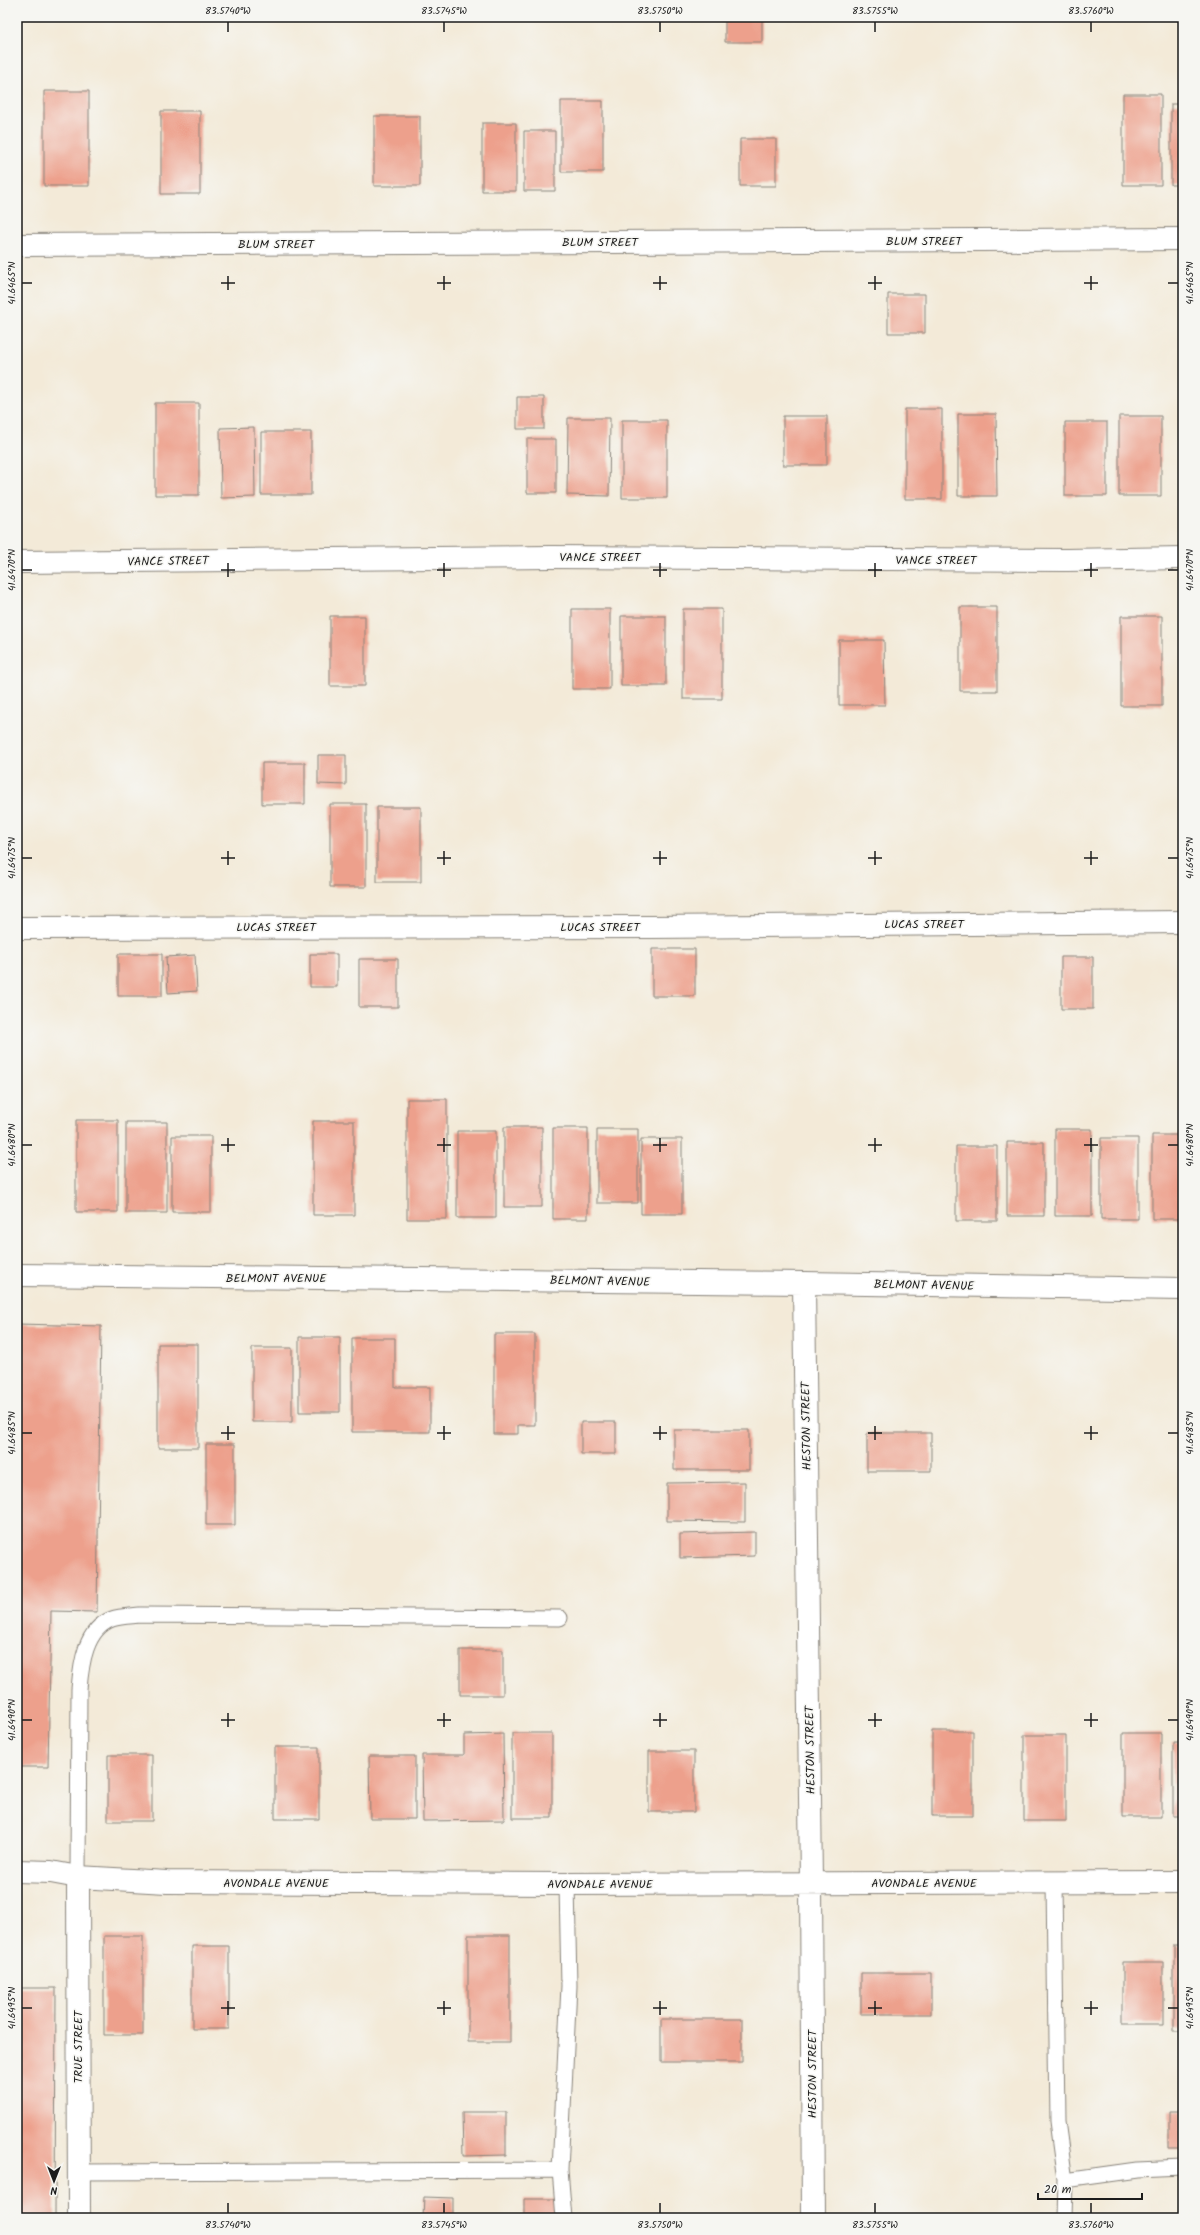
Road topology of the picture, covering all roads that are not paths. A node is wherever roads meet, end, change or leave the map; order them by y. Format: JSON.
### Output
{"nodes":[{"id":1,"x":1183,"y":239,"type":"edge"},
{"id":2,"x":17,"y":245,"type":"edge"},
{"id":3,"x":1183,"y":558,"type":"edge"},
{"id":4,"x":17,"y":562,"type":"edge"},
{"id":5,"x":1183,"y":922,"type":"edge"},
{"id":6,"x":17,"y":928,"type":"edge"},
{"id":7,"x":17,"y":1275,"type":"edge"},
{"id":8,"x":804,"y":1283,"type":"junction"},
{"id":9,"x":1183,"y":1289,"type":"edge"},
{"id":10,"x":560,"y":1618,"type":"dead end"},
{"id":11,"x":17,"y":1871,"type":"edge"},
{"id":12,"x":78,"y":1877,"type":"junction"},
{"id":13,"x":1054,"y":1882,"type":"junction"},
{"id":14,"x":1183,"y":1882,"type":"edge"},
{"id":15,"x":567,"y":1884,"type":"junction"},
{"id":16,"x":811,"y":1884,"type":"junction"},
{"id":17,"x":1183,"y":2168,"type":"edge"},
{"id":18,"x":560,"y":2170,"type":"junction"},
{"id":19,"x":78,"y":2172,"type":"junction"},
{"id":20,"x":1065,"y":2180,"type":"junction"},
{"id":21,"x":79,"y":2218,"type":"edge"},
{"id":22,"x":564,"y":2218,"type":"edge"},
{"id":23,"x":813,"y":2218,"type":"edge"},
{"id":24,"x":1064,"y":2218,"type":"edge"}],
"edges":[{"from":1,"to":2,"type":"street","name":"BLUM STREET"},
{"from":3,"to":4,"type":"street","name":"VANCE STREET"},
{"from":5,"to":6,"type":"street","name":"LUCAS STREET"},
{"from":7,"to":8,"type":"street","name":"BELMONT AVENUE"},
{"from":8,"to":9,"type":"street","name":"BELMONT AVENUE"},
{"from":8,"to":16,"type":"street","name":"HESTON STREET"},
{"from":10,"to":12,"type":"lane"},
{"from":11,"to":12,"type":"street","name":"AVONDALE AVENUE"},
{"from":12,"to":15,"type":"street","name":"AVONDALE AVENUE"},
{"from":12,"to":19,"type":"street","name":"TRUE STREET"},
{"from":13,"to":14,"type":"street","name":"AVONDALE AVENUE"},
{"from":13,"to":16,"type":"street","name":"AVONDALE AVENUE"},
{"from":13,"to":20,"type":"lane"},
{"from":15,"to":16,"type":"street","name":"AVONDALE AVENUE"},
{"from":15,"to":18,"type":"lane"},
{"from":16,"to":23,"type":"street","name":"HESTON STREET"},
{"from":17,"to":20,"type":"lane"},
{"from":18,"to":19,"type":"lane"},
{"from":18,"to":22,"type":"lane"},
{"from":19,"to":21,"type":"street","name":"TRUE STREET"},
{"from":20,"to":24,"type":"lane"}]}
